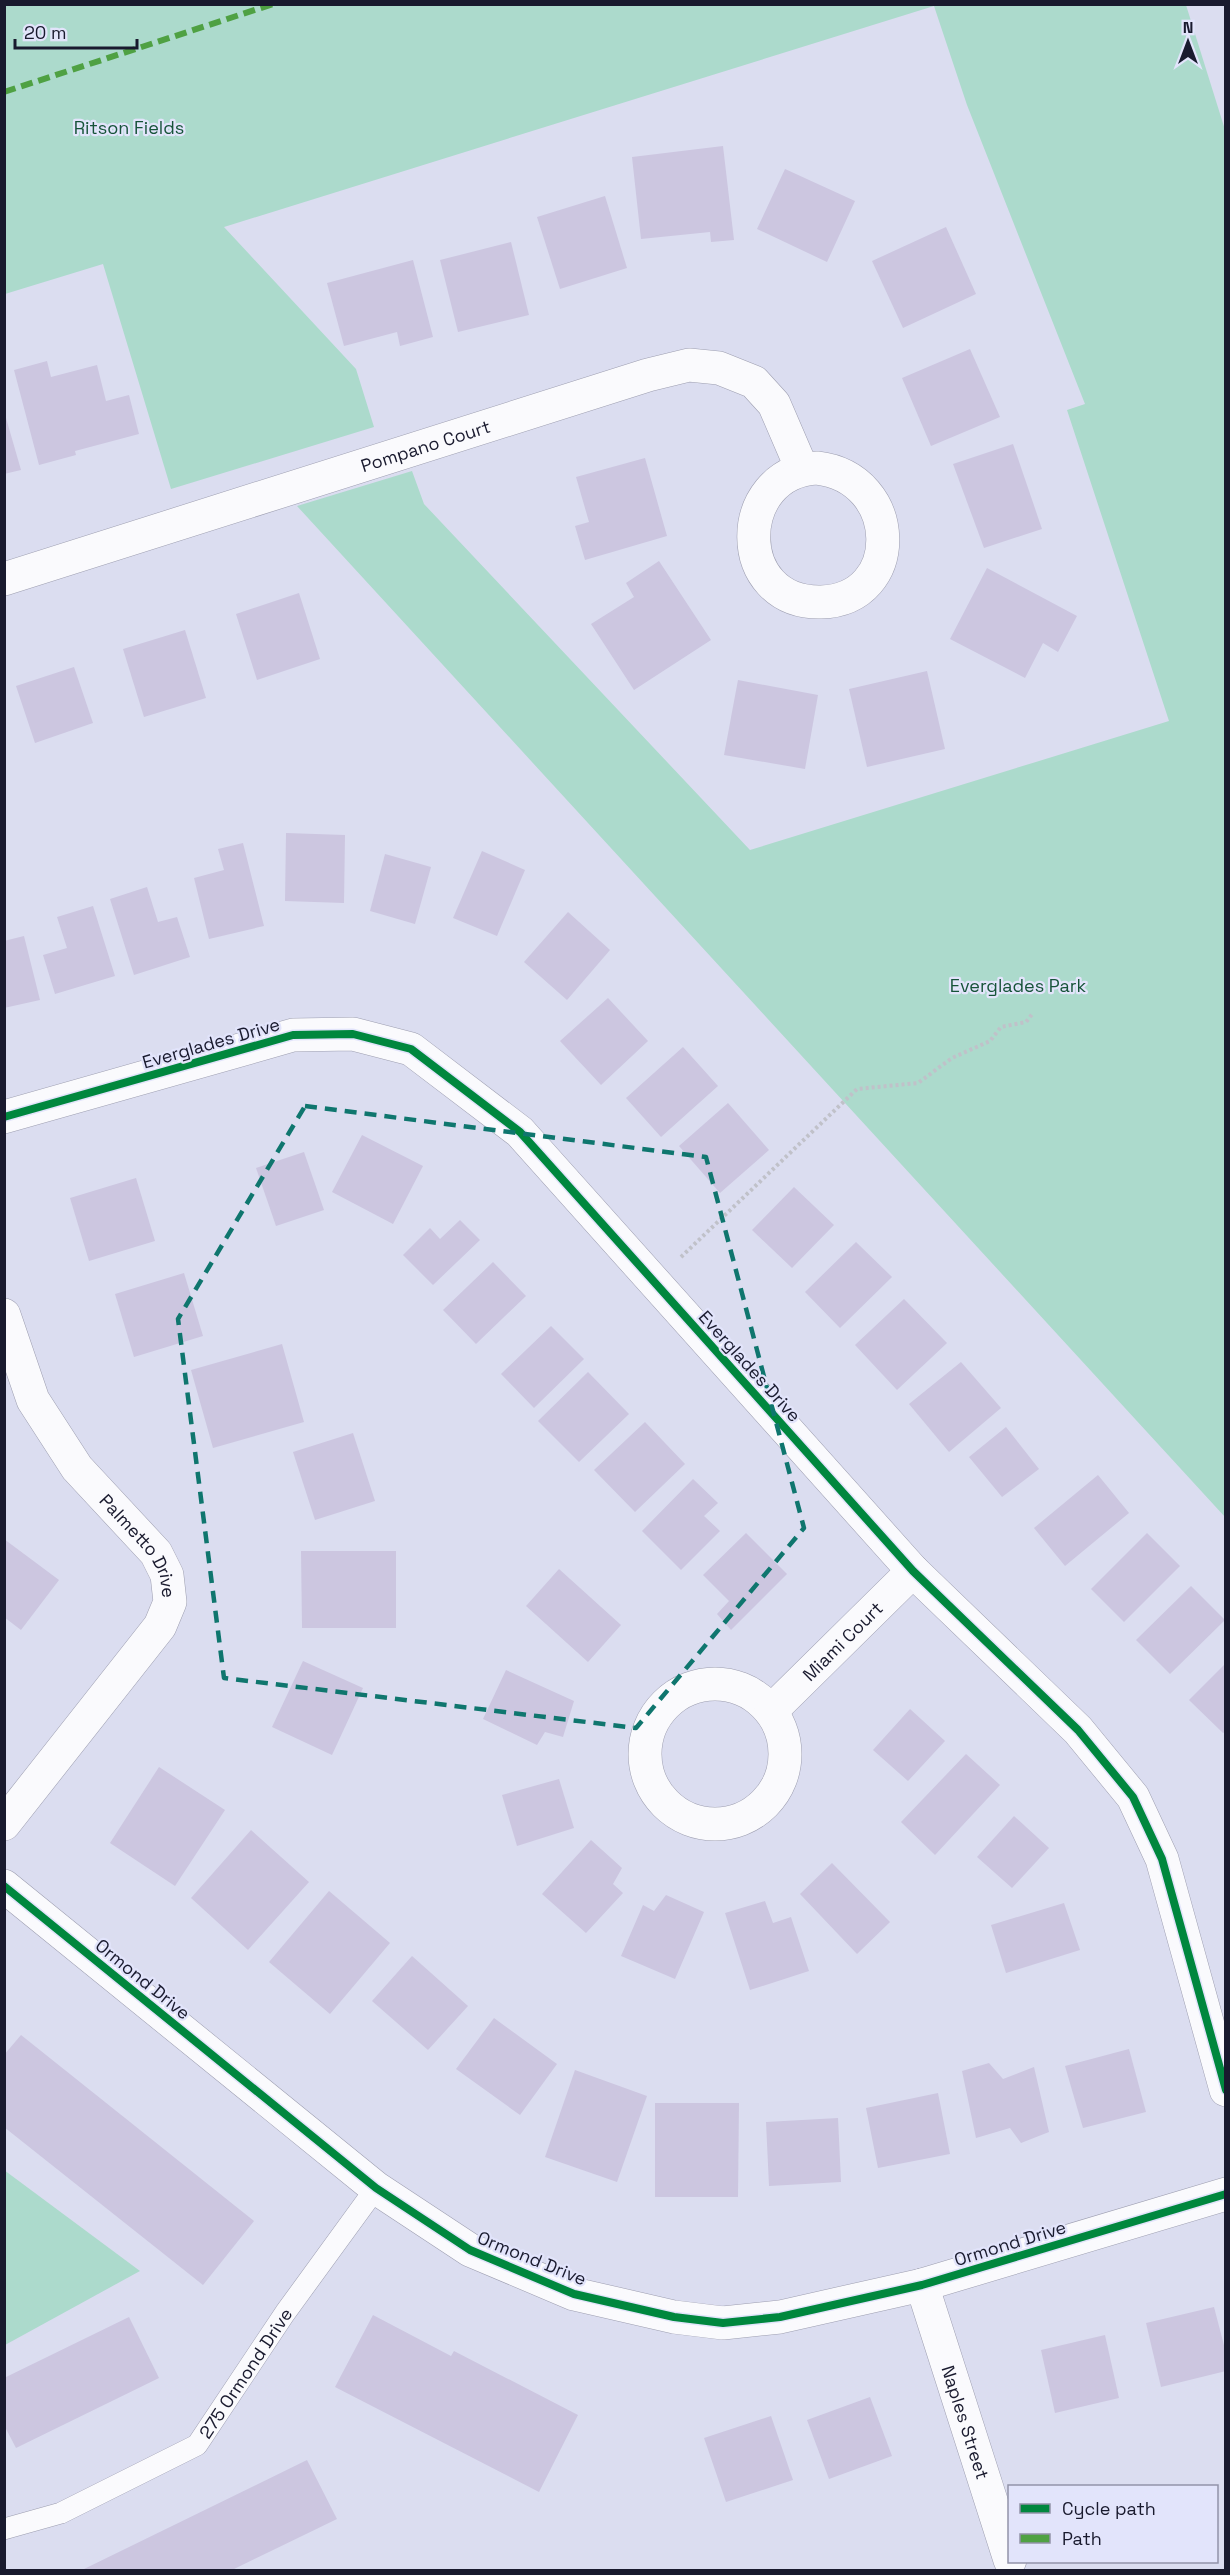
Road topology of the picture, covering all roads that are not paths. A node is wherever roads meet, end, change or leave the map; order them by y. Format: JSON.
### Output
{"nodes":[{"id":1,"x":802,"y":469,"type":"junction"},
{"id":2,"x":4,"y":579,"type":"edge"},
{"id":3,"x":4,"y":1117,"type":"edge"},
{"id":4,"x":4,"y":1315,"type":"edge"},
{"id":5,"x":914,"y":1571,"type":"junction"},
{"id":6,"x":771,"y":1711,"type":"junction"},
{"id":7,"x":4,"y":1824,"type":"edge"},
{"id":8,"x":4,"y":1886,"type":"edge"},
{"id":9,"x":1226,"y":2090,"type":"edge"},
{"id":10,"x":376,"y":2188,"type":"junction"},
{"id":11,"x":1226,"y":2194,"type":"edge"},
{"id":12,"x":922,"y":2285,"type":"junction"},
{"id":13,"x":4,"y":2529,"type":"edge"},
{"id":14,"x":1008,"y":2555,"type":"edge"}],
"edges":[{"from":1,"to":1,"type":"street"},
{"from":1,"to":2,"type":"street","name":"Pompano Court"},
{"from":3,"to":5,"type":"street","name":"Everglades Drive"},
{"from":4,"to":7,"type":"street","name":"Palmetto Drive"},
{"from":5,"to":6,"type":"street","name":"Miami Court"},
{"from":5,"to":9,"type":"street","name":"Everglades Drive"},
{"from":6,"to":6,"type":"street"},
{"from":8,"to":10,"type":"street","name":"Ormond Drive"},
{"from":10,"to":12,"type":"street","name":"Ormond Drive"},
{"from":10,"to":13,"type":"lane","name":"275 Ormond Drive"},
{"from":11,"to":12,"type":"street","name":"Ormond Drive"},
{"from":12,"to":14,"type":"street","name":"Naples Street"}]}
